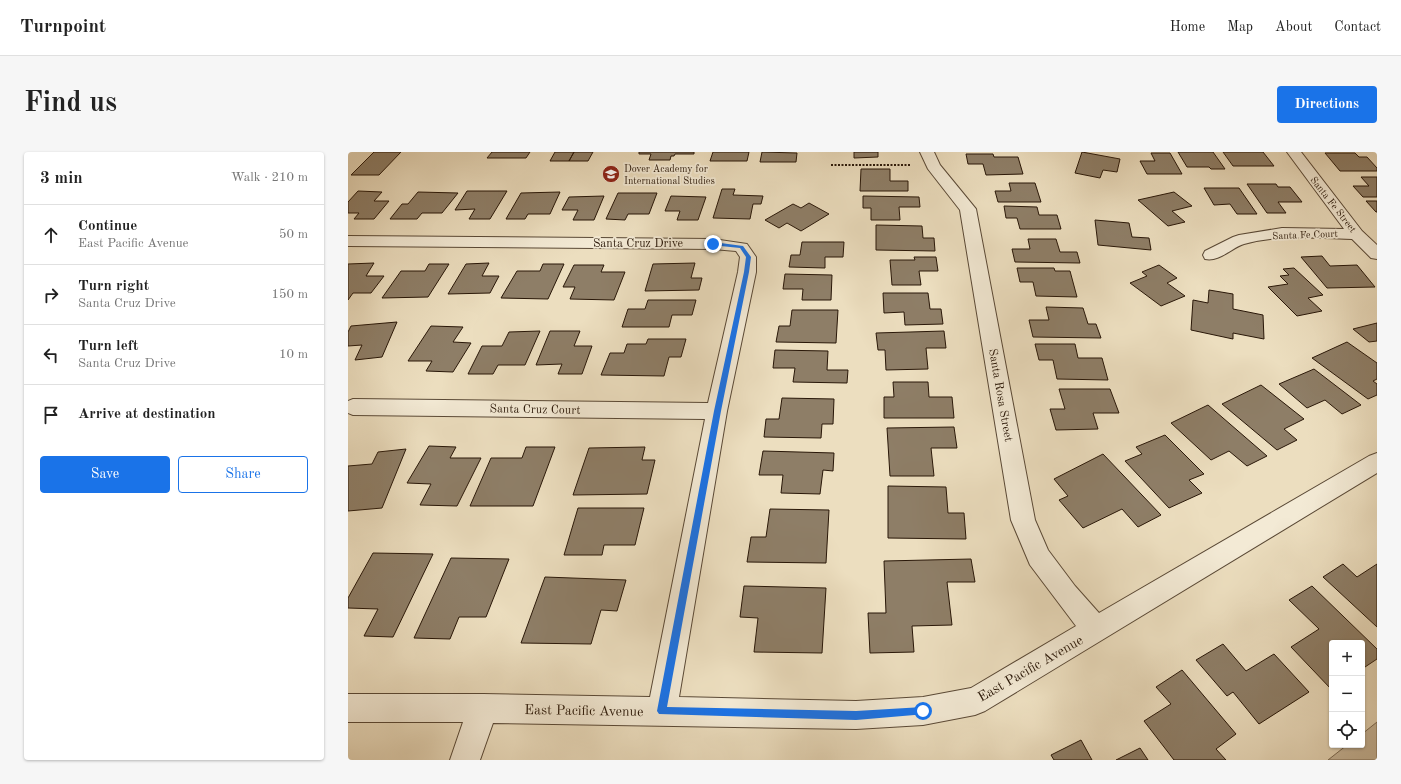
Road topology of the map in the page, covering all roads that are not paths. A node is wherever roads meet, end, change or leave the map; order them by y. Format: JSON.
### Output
{"nodes":[{"id":1,"x":1294,"y":152,"type":"edge"},
{"id":2,"x":921,"y":159,"type":"edge"},
{"id":3,"x":1356,"y":234,"type":"junction"},
{"id":4,"x":348,"y":241,"type":"edge"},
{"id":5,"x":1377,"y":254,"type":"edge"},
{"id":6,"x":1211,"y":255,"type":"dead end"},
{"id":7,"x":353,"y":407,"type":"dead end"},
{"id":8,"x":718,"y":411,"type":"junction"},
{"id":9,"x":1377,"y":462,"type":"edge"},
{"id":10,"x":1095,"y":629,"type":"junction"},
{"id":11,"x":348,"y":708,"type":"edge"},
{"id":12,"x":483,"y":708,"type":"junction"},
{"id":13,"x":662,"y":711,"type":"junction"},
{"id":14,"x":465,"y":760,"type":"edge"}],
"edges":[{"from":1,"to":3,"type":"street","name":"Santa Fe Street"},
{"from":2,"to":10,"type":"street","name":"Santa Rosa Street"},
{"from":3,"to":5,"type":"street","name":"Santa Fe Street"},
{"from":3,"to":6,"type":"street","name":"Santa Fe Court"},
{"from":4,"to":8,"type":"street","name":"Santa Cruz Drive"},
{"from":7,"to":8,"type":"street","name":"Santa Cruz Court"},
{"from":8,"to":13,"type":"street","name":"Santa Cruz Drive"},
{"from":9,"to":10,"type":"street","name":"East Pacific Avenue"},
{"from":10,"to":13,"type":"street","name":"East Pacific Avenue"},
{"from":11,"to":12,"type":"street","name":"East Pacific Avenue"},
{"from":12,"to":13,"type":"street","name":"East Pacific Avenue"},
{"from":12,"to":14,"type":"street"}]}
